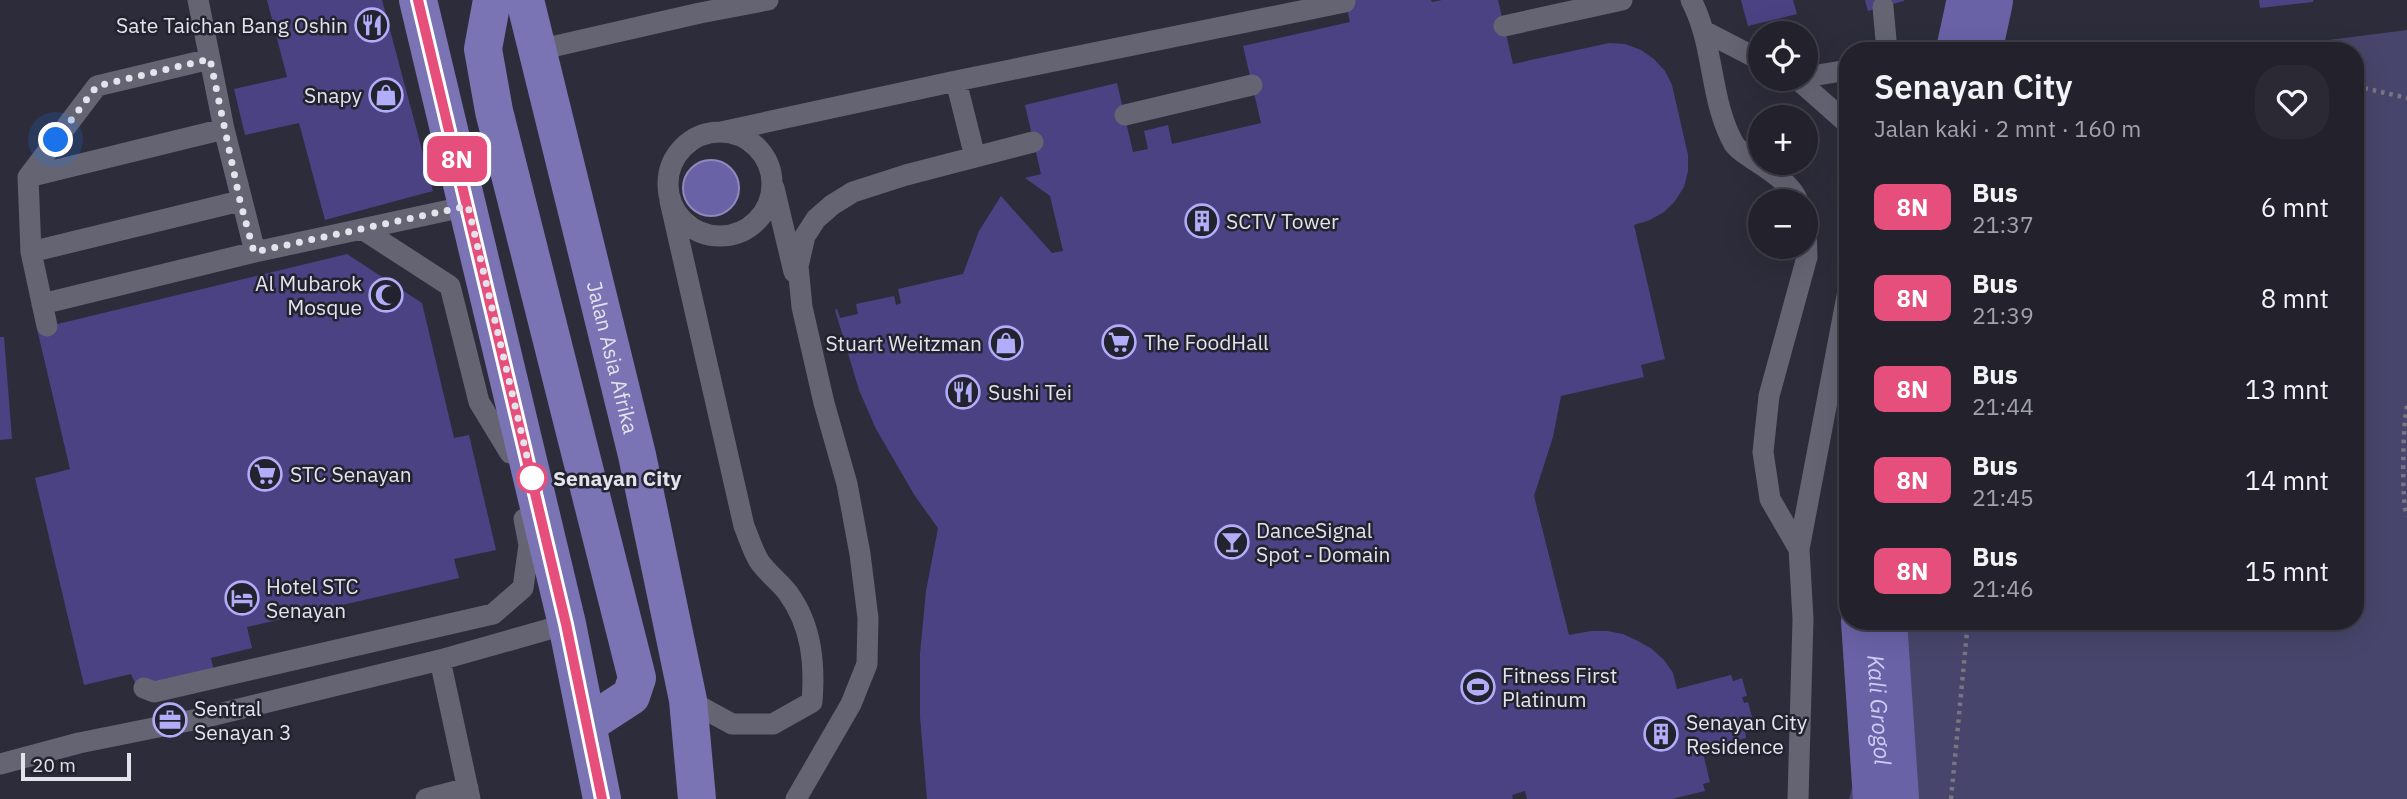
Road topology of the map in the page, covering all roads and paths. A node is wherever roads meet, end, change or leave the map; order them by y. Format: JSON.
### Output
{"nodes":[{"id":1,"x":198,"y":0,"type":"edge"},
{"id":2,"x":418,"y":0,"type":"edge"},
{"id":3,"x":492,"y":0,"type":"edge"},
{"id":4,"x":525,"y":0,"type":"edge"},
{"id":5,"x":768,"y":0,"type":"edge"},
{"id":6,"x":1622,"y":0,"type":"edge"},
{"id":7,"x":1691,"y":0,"type":"edge"},
{"id":8,"x":1345,"y":2,"type":"dead end"},
{"id":9,"x":695,"y":6,"type":"edge"},
{"id":10,"x":1883,"y":7,"type":"dead end"},
{"id":11,"x":1504,"y":26,"type":"dead end"},
{"id":12,"x":1704,"y":31,"type":"junction"},
{"id":13,"x":1886,"y":42,"type":"edge"},
{"id":14,"x":538,"y":50,"type":"junction"},
{"id":15,"x":1748,"y":54,"type":"edge"},
{"id":16,"x":210,"y":59,"type":"junction"},
{"id":17,"x":1839,"y":72,"type":"edge"},
{"id":18,"x":1818,"y":75,"type":"edge"},
{"id":19,"x":956,"y":81,"type":"junction"},
{"id":20,"x":1252,"y":85,"type":"dead end"},
{"id":21,"x":2364,"y":88,"type":"edge"},
{"id":22,"x":1811,"y":91,"type":"edge"},
{"id":23,"x":2407,"y":98,"type":"edge"},
{"id":24,"x":1125,"y":115,"type":"dead end"},
{"id":25,"x":1839,"y":116,"type":"edge"},
{"id":26,"x":224,"y":128,"type":"junction"},
{"id":27,"x":721,"y":132,"type":"junction"},
{"id":28,"x":1034,"y":142,"type":"dead end"},
{"id":29,"x":975,"y":157,"type":"junction"},
{"id":30,"x":771,"y":176,"type":"junction"},
{"id":31,"x":28,"y":177,"type":"junction"},
{"id":32,"x":1789,"y":189,"type":"edge"},
{"id":33,"x":240,"y":201,"type":"junction"},
{"id":34,"x":670,"y":201,"type":"junction"},
{"id":35,"x":468,"y":206,"type":"junction"},
{"id":36,"x":362,"y":229,"type":"junction"},
{"id":37,"x":31,"y":252,"type":"junction"},
{"id":38,"x":254,"y":252,"type":"junction"},
{"id":39,"x":1806,"y":259,"type":"edge"},
{"id":40,"x":483,"y":270,"type":"junction"},
{"id":41,"x":42,"y":303,"type":"junction"},
{"id":42,"x":802,"y":307,"type":"junction"},
{"id":43,"x":47,"y":326,"type":"dead end"},
{"id":44,"x":1839,"y":338,"type":"edge"},
{"id":45,"x":2407,"y":406,"type":"edge"},
{"id":46,"x":510,"y":453,"type":"junction"},
{"id":47,"x":2407,"y":516,"type":"edge"},
{"id":48,"x":1799,"y":549,"type":"junction"},
{"id":49,"x":566,"y":624,"type":"junction"},
{"id":50,"x":1967,"y":630,"type":"edge"},
{"id":51,"x":440,"y":660,"type":"junction"},
{"id":52,"x":144,"y":688,"type":"dead end"},
{"id":53,"x":688,"y":700,"type":"junction"},
{"id":54,"x":588,"y":724,"type":"junction"},
{"id":55,"x":0,"y":764,"type":"edge"},
{"id":56,"x":469,"y":794,"type":"edge"},
{"id":57,"x":426,"y":799,"type":"edge"},
{"id":58,"x":602,"y":799,"type":"edge"},
{"id":59,"x":697,"y":799,"type":"edge"},
{"id":60,"x":796,"y":799,"type":"edge"},
{"id":61,"x":1798,"y":799,"type":"edge"},
{"id":62,"x":1951,"y":799,"type":"edge"}],
"edges":[{"from":1,"to":16,"type":"lane"},
{"from":2,"to":35,"type":"main road"},
{"from":3,"to":54,"type":"main road"},
{"from":4,"to":14,"type":"main road","name":"Jalan Asia Afrika"},
{"from":5,"to":9,"type":"lane"},
{"from":6,"to":11,"type":"lane"},
{"from":7,"to":12,"type":"lane"},
{"from":8,"to":19,"type":"lane"},
{"from":9,"to":14,"type":"lane"},
{"from":10,"to":13,"type":"lane"},
{"from":12,"to":15,"type":"lane"},
{"from":12,"to":32,"type":"lane"},
{"from":14,"to":53,"type":"main road","name":"Jalan Asia Afrika"},
{"from":16,"to":26,"type":"lane"},
{"from":16,"to":31,"type":"lane"},
{"from":17,"to":18,"type":"lane"},
{"from":19,"to":27,"type":"lane"},
{"from":19,"to":29,"type":"lane"},
{"from":20,"to":24,"type":"lane"},
{"from":21,"to":23,"type":"path"},
{"from":22,"to":25,"type":"lane"},
{"from":26,"to":31,"type":"lane"},
{"from":26,"to":33,"type":"lane"},
{"from":27,"to":30,"type":"lane"},
{"from":27,"to":34,"type":"lane"},
{"from":28,"to":29,"type":"lane"},
{"from":29,"to":42,"type":"lane"},
{"from":30,"to":34,"type":"lane"},
{"from":30,"to":42,"type":"lane"},
{"from":31,"to":37,"type":"lane"},
{"from":33,"to":37,"type":"lane"},
{"from":33,"to":38,"type":"lane"},
{"from":34,"to":53,"type":"lane"},
{"from":35,"to":36,"type":"lane"},
{"from":35,"to":40,"type":"main road"},
{"from":36,"to":38,"type":"lane"},
{"from":36,"to":46,"type":"lane"},
{"from":37,"to":41,"type":"lane"},
{"from":38,"to":41,"type":"lane"},
{"from":39,"to":48,"type":"lane"},
{"from":40,"to":46,"type":"lane"},
{"from":40,"to":49,"type":"main road"},
{"from":41,"to":43,"type":"lane"},
{"from":42,"to":60,"type":"lane"},
{"from":44,"to":48,"type":"lane"},
{"from":45,"to":47,"type":"path"},
{"from":46,"to":52,"type":"lane"},
{"from":48,"to":61,"type":"lane"},
{"from":49,"to":51,"type":"lane"},
{"from":49,"to":54,"type":"main road"},
{"from":50,"to":62,"type":"path"},
{"from":51,"to":55,"type":"lane"},
{"from":51,"to":56,"type":"lane"},
{"from":53,"to":59,"type":"main road","name":"Jalan Asia Afrika"},
{"from":54,"to":58,"type":"main road"},
{"from":56,"to":57,"type":"lane"}]}
